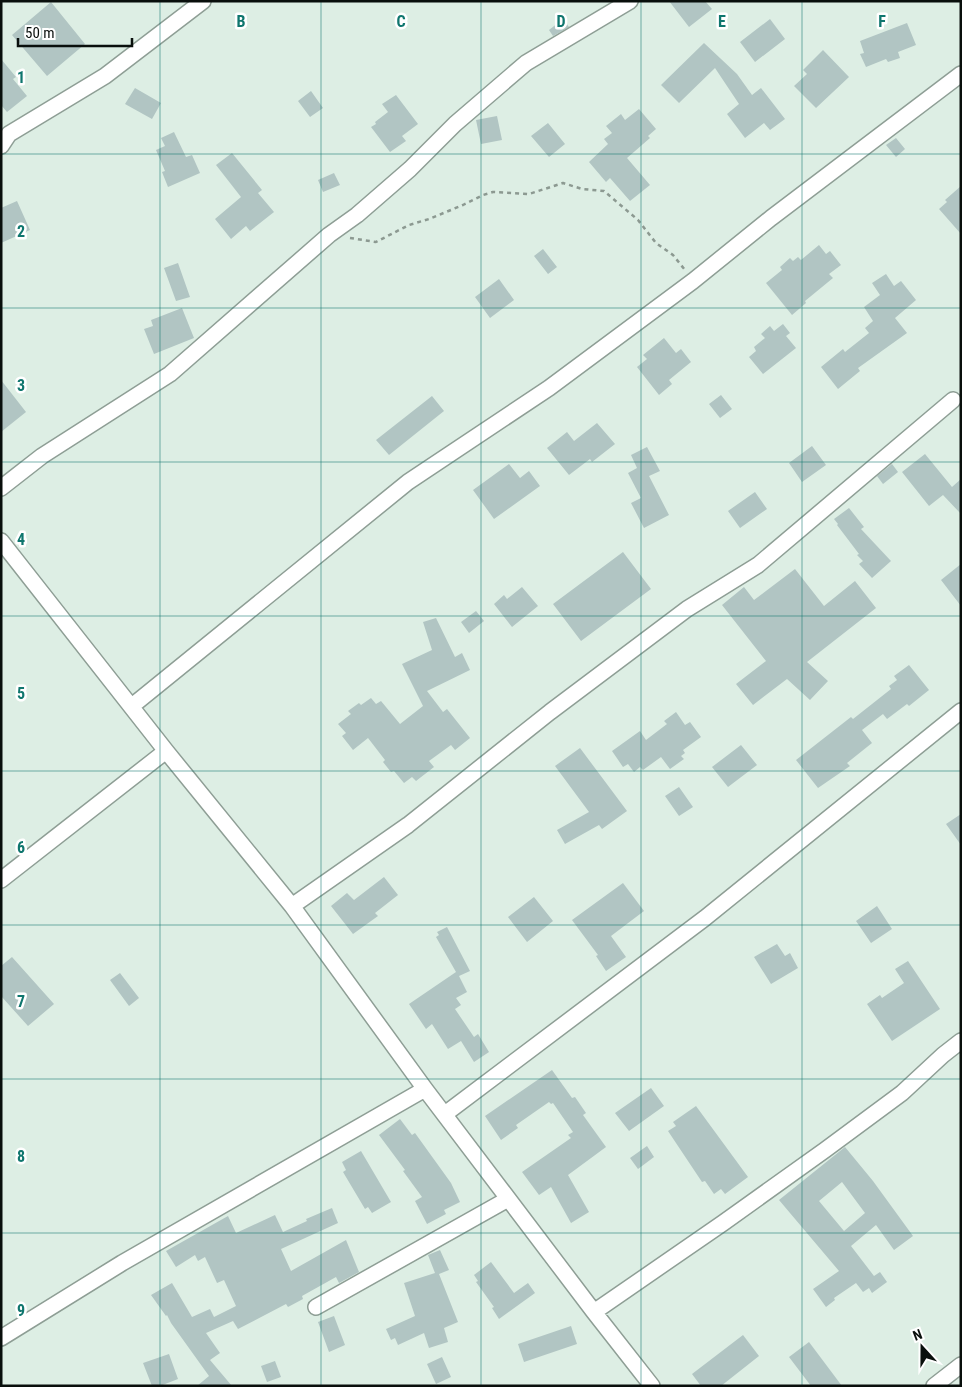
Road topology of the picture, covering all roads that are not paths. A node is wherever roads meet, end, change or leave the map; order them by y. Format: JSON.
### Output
{"nodes":[{"id":1,"x":203,"y":1,"type":"edge"},
{"id":2,"x":630,"y":1,"type":"edge"},
{"id":3,"x":961,"y":74,"type":"edge"},
{"id":4,"x":1,"y":146,"type":"edge"},
{"id":5,"x":952,"y":400,"type":"dead end"},
{"id":6,"x":1,"y":488,"type":"edge"},
{"id":7,"x":1,"y":541,"type":"edge"},
{"id":8,"x":132,"y":706,"type":"junction"},
{"id":9,"x":961,"y":711,"type":"edge"},
{"id":10,"x":166,"y":751,"type":"junction"},
{"id":11,"x":1,"y":880,"type":"edge"},
{"id":12,"x":292,"y":906,"type":"junction"},
{"id":13,"x":961,"y":1041,"type":"edge"},
{"id":14,"x":425,"y":1089,"type":"junction"},
{"id":15,"x":445,"y":1114,"type":"junction"},
{"id":16,"x":508,"y":1198,"type":"junction"},
{"id":17,"x":316,"y":1307,"type":"dead end"},
{"id":18,"x":594,"y":1312,"type":"junction"},
{"id":19,"x":1,"y":1338,"type":"edge"},
{"id":20,"x":961,"y":1365,"type":"edge"},
{"id":21,"x":652,"y":1386,"type":"edge"},
{"id":22,"x":934,"y":1386,"type":"edge"}],
"edges":[{"from":1,"to":4,"type":"street"},
{"from":2,"to":6,"type":"street"},
{"from":3,"to":8,"type":"street"},
{"from":5,"to":12,"type":"street"},
{"from":7,"to":8,"type":"street"},
{"from":8,"to":10,"type":"street"},
{"from":9,"to":15,"type":"street"},
{"from":10,"to":11,"type":"street"},
{"from":10,"to":12,"type":"street"},
{"from":12,"to":14,"type":"street"},
{"from":13,"to":18,"type":"street"},
{"from":14,"to":15,"type":"street"},
{"from":14,"to":19,"type":"street"},
{"from":15,"to":16,"type":"street"},
{"from":16,"to":17,"type":"street"},
{"from":16,"to":18,"type":"street"},
{"from":18,"to":21,"type":"street"},
{"from":20,"to":22,"type":"street"}]}
